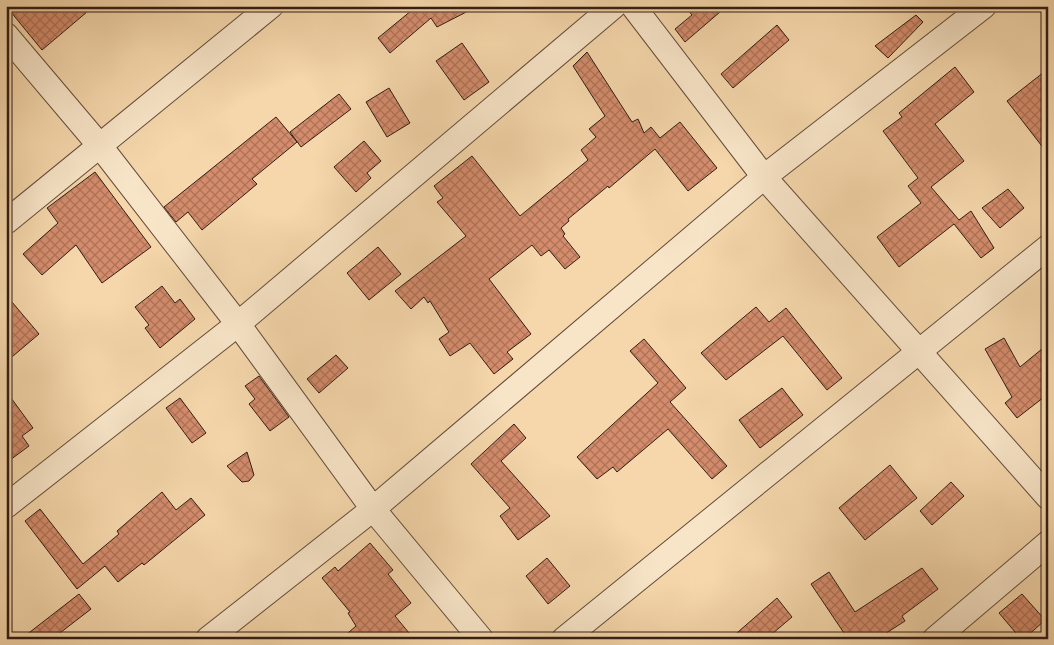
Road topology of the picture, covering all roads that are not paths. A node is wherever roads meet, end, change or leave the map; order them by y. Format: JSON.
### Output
{"nodes":[{"id":1,"x":271,"y":6,"type":"edge"},
{"id":2,"x":614,"y":6,"type":"edge"},
{"id":3,"x":632,"y":6,"type":"edge"},
{"id":4,"x":984,"y":6,"type":"edge"},
{"id":5,"x":6,"y":34,"type":"edge"},
{"id":6,"x":100,"y":146,"type":"junction"},
{"id":7,"x":764,"y":177,"type":"junction"},
{"id":8,"x":6,"y":222,"type":"edge"},
{"id":9,"x":1048,"y":247,"type":"edge"},
{"id":10,"x":238,"y":324,"type":"junction"},
{"id":11,"x":918,"y":352,"type":"junction"},
{"id":12,"x":1048,"y":497,"type":"edge"},
{"id":13,"x":6,"y":506,"type":"edge"},
{"id":14,"x":373,"y":509,"type":"junction"},
{"id":15,"x":1048,"y":543,"type":"edge"},
{"id":16,"x":208,"y":639,"type":"edge"},
{"id":17,"x":481,"y":639,"type":"edge"},
{"id":18,"x":564,"y":639,"type":"edge"},
{"id":19,"x":935,"y":639,"type":"edge"}],
"edges":[{"from":1,"to":6,"type":"street"},
{"from":2,"to":10,"type":"street"},
{"from":3,"to":7,"type":"street"},
{"from":4,"to":7,"type":"street"},
{"from":5,"to":6,"type":"street"},
{"from":6,"to":8,"type":"street"},
{"from":6,"to":10,"type":"street"},
{"from":7,"to":11,"type":"street"},
{"from":7,"to":14,"type":"street"},
{"from":9,"to":11,"type":"street"},
{"from":10,"to":13,"type":"street"},
{"from":10,"to":14,"type":"street"},
{"from":11,"to":12,"type":"street"},
{"from":11,"to":18,"type":"street"},
{"from":14,"to":16,"type":"street"},
{"from":14,"to":17,"type":"street"},
{"from":15,"to":19,"type":"street"}]}
